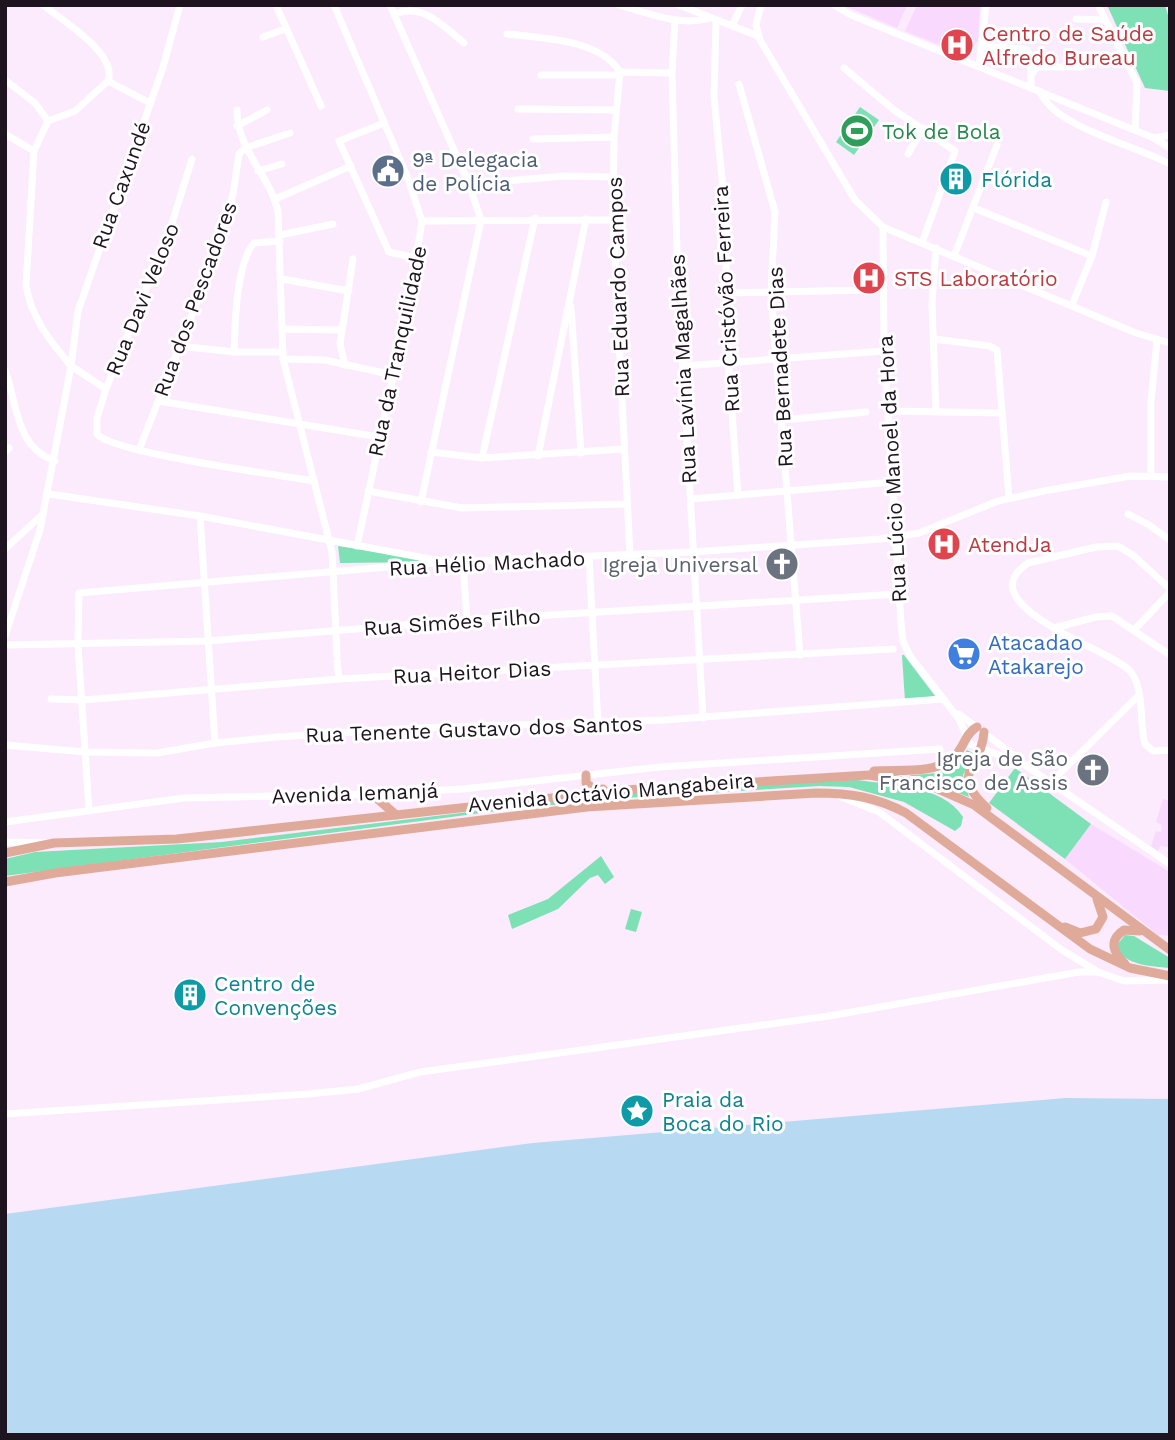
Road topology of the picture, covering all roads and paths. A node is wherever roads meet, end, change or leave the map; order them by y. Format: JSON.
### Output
{"nodes":[{"id":1,"x":43,"y":5,"type":"edge"},
{"id":2,"x":180,"y":5,"type":"edge"},
{"id":3,"x":276,"y":5,"type":"edge"},
{"id":4,"x":334,"y":5,"type":"edge"},
{"id":5,"x":390,"y":5,"type":"edge"},
{"id":6,"x":619,"y":5,"type":"edge"},
{"id":7,"x":678,"y":5,"type":"edge"},
{"id":8,"x":742,"y":5,"type":"edge"},
{"id":9,"x":761,"y":5,"type":"edge"},
{"id":10,"x":834,"y":5,"type":"edge"},
{"id":11,"x":986,"y":5,"type":"edge"},
{"id":12,"x":1098,"y":5,"type":"edge"},
{"id":13,"x":394,"y":14,"type":"junction"},
{"id":14,"x":713,"y":19,"type":"junction"},
{"id":15,"x":1076,"y":19,"type":"dead end"},
{"id":16,"x":675,"y":20,"type":"junction"},
{"id":17,"x":1104,"y":20,"type":"junction"},
{"id":18,"x":732,"y":26,"type":"junction"},
{"id":19,"x":285,"y":29,"type":"junction"},
{"id":20,"x":507,"y":34,"type":"dead end"},
{"id":21,"x":758,"y":36,"type":"junction"},
{"id":22,"x":263,"y":37,"type":"dead end"},
{"id":23,"x":464,"y":43,"type":"dead end"},
{"id":24,"x":984,"y":46,"type":"junction"},
{"id":25,"x":1083,"y":66,"type":"dead end"},
{"id":26,"x":979,"y":67,"type":"junction"},
{"id":27,"x":844,"y":68,"type":"dead end"},
{"id":28,"x":620,"y":73,"type":"junction"},
{"id":29,"x":672,"y":73,"type":"junction"},
{"id":30,"x":541,"y":75,"type":"dead end"},
{"id":31,"x":1031,"y":75,"type":"junction"},
{"id":32,"x":5,"y":80,"type":"edge"},
{"id":33,"x":108,"y":81,"type":"junction"},
{"id":34,"x":739,"y":84,"type":"dead end"},
{"id":35,"x":1031,"y":87,"type":"junction"},
{"id":36,"x":1040,"y":91,"type":"junction"},
{"id":37,"x":150,"y":103,"type":"junction"},
{"id":38,"x":321,"y":106,"type":"dead end"},
{"id":39,"x":518,"y":109,"type":"dead end"},
{"id":40,"x":237,"y":110,"type":"dead end"},
{"id":41,"x":267,"y":110,"type":"dead end"},
{"id":42,"x":616,"y":110,"type":"junction"},
{"id":43,"x":48,"y":121,"type":"junction"},
{"id":44,"x":384,"y":123,"type":"junction"},
{"id":45,"x":237,"y":126,"type":"junction"},
{"id":46,"x":923,"y":128,"type":"junction"},
{"id":47,"x":1135,"y":131,"type":"junction"},
{"id":48,"x":290,"y":133,"type":"dead end"},
{"id":49,"x":5,"y":134,"type":"edge"},
{"id":50,"x":1170,"y":135,"type":"edge"},
{"id":51,"x":614,"y":137,"type":"junction"},
{"id":52,"x":1154,"y":138,"type":"junction"},
{"id":53,"x":533,"y":139,"type":"dead end"},
{"id":54,"x":997,"y":145,"type":"dead end"},
{"id":55,"x":245,"y":148,"type":"junction"},
{"id":56,"x":1170,"y":148,"type":"edge"},
{"id":57,"x":34,"y":151,"type":"junction"},
{"id":58,"x":908,"y":154,"type":"dead end"},
{"id":59,"x":192,"y":159,"type":"dead end"},
{"id":60,"x":282,"y":164,"type":"dead end"},
{"id":61,"x":1170,"y":164,"type":"edge"},
{"id":62,"x":351,"y":166,"type":"junction"},
{"id":63,"x":258,"y":171,"type":"junction"},
{"id":64,"x":614,"y":177,"type":"junction"},
{"id":65,"x":469,"y":184,"type":"junction"},
{"id":66,"x":275,"y":199,"type":"junction"},
{"id":67,"x":1106,"y":202,"type":"dead end"},
{"id":68,"x":974,"y":208,"type":"junction"},
{"id":69,"x":535,"y":218,"type":"junction"},
{"id":70,"x":586,"y":219,"type":"junction"},
{"id":71,"x":481,"y":220,"type":"junction"},
{"id":72,"x":613,"y":220,"type":"junction"},
{"id":73,"x":422,"y":221,"type":"junction"},
{"id":74,"x":333,"y":224,"type":"dead end"},
{"id":75,"x":883,"y":227,"type":"junction"},
{"id":76,"x":280,"y":238,"type":"junction"},
{"id":77,"x":922,"y":243,"type":"junction"},
{"id":78,"x":936,"y":248,"type":"junction"},
{"id":79,"x":954,"y":256,"type":"junction"},
{"id":80,"x":1092,"y":256,"type":"junction"},
{"id":81,"x":417,"y":258,"type":"junction"},
{"id":82,"x":354,"y":259,"type":"dead end"},
{"id":83,"x":282,"y":279,"type":"junction"},
{"id":84,"x":349,"y":290,"type":"junction"},
{"id":85,"x":868,"y":290,"type":"dead end"},
{"id":86,"x":771,"y":292,"type":"junction"},
{"id":87,"x":725,"y":293,"type":"junction"},
{"id":88,"x":570,"y":299,"type":"junction"},
{"id":89,"x":1073,"y":305,"type":"junction"},
{"id":90,"x":282,"y":329,"type":"junction"},
{"id":91,"x":342,"y":330,"type":"junction"},
{"id":92,"x":934,"y":339,"type":"junction"},
{"id":93,"x":1157,"y":340,"type":"junction"},
{"id":94,"x":1168,"y":342,"type":"edge"},
{"id":95,"x":179,"y":346,"type":"junction"},
{"id":96,"x":884,"y":351,"type":"junction"},
{"id":97,"x":234,"y":352,"type":"junction"},
{"id":98,"x":283,"y":355,"type":"junction"},
{"id":99,"x":777,"y":358,"type":"junction"},
{"id":100,"x":727,"y":362,"type":"junction"},
{"id":101,"x":345,"y":365,"type":"junction"},
{"id":102,"x":71,"y":366,"type":"junction"},
{"id":103,"x":683,"y":366,"type":"junction"},
{"id":104,"x":5,"y":370,"type":"edge"},
{"id":105,"x":393,"y":374,"type":"junction"},
{"id":106,"x":106,"y":389,"type":"junction"},
{"id":107,"x":159,"y":401,"type":"junction"},
{"id":108,"x":889,"y":411,"type":"junction"},
{"id":109,"x":866,"y":412,"type":"dead end"},
{"id":110,"x":936,"y":412,"type":"junction"},
{"id":111,"x":1002,"y":413,"type":"junction"},
{"id":112,"x":783,"y":420,"type":"junction"},
{"id":113,"x":299,"y":425,"type":"junction"},
{"id":114,"x":379,"y":437,"type":"junction"},
{"id":115,"x":624,"y":449,"type":"junction"},
{"id":116,"x":139,"y":450,"type":"junction"},
{"id":117,"x":431,"y":452,"type":"junction"},
{"id":118,"x":581,"y":453,"type":"junction"},
{"id":119,"x":538,"y":456,"type":"junction"},
{"id":120,"x":482,"y":458,"type":"junction"},
{"id":121,"x":55,"y":461,"type":"junction"},
{"id":122,"x":1151,"y":476,"type":"junction"},
{"id":123,"x":1170,"y":477,"type":"edge"},
{"id":124,"x":314,"y":481,"type":"junction"},
{"id":125,"x":893,"y":482,"type":"junction"},
{"id":126,"x":368,"y":491,"type":"junction"},
{"id":127,"x":788,"y":491,"type":"junction"},
{"id":128,"x":49,"y":494,"type":"junction"},
{"id":129,"x":738,"y":495,"type":"junction"},
{"id":130,"x":1009,"y":498,"type":"junction"},
{"id":131,"x":691,"y":499,"type":"junction"},
{"id":132,"x":421,"y":502,"type":"junction"},
{"id":133,"x":627,"y":504,"type":"junction"},
{"id":134,"x":44,"y":513,"type":"junction"},
{"id":135,"x":1128,"y":514,"type":"dead end"},
{"id":136,"x":200,"y":516,"type":"junction"},
{"id":137,"x":896,"y":537,"type":"junction"},
{"id":138,"x":1170,"y":540,"type":"edge"},
{"id":139,"x":330,"y":542,"type":"junction"},
{"id":140,"x":357,"y":546,"type":"junction"},
{"id":141,"x":792,"y":546,"type":"junction"},
{"id":142,"x":5,"y":549,"type":"edge"},
{"id":143,"x":692,"y":552,"type":"junction"},
{"id":144,"x":630,"y":555,"type":"junction"},
{"id":145,"x":589,"y":557,"type":"junction"},
{"id":146,"x":447,"y":562,"type":"junction"},
{"id":147,"x":463,"y":563,"type":"junction"},
{"id":148,"x":334,"y":572,"type":"junction"},
{"id":149,"x":204,"y":584,"type":"junction"},
{"id":150,"x":1170,"y":591,"type":"edge"},
{"id":151,"x":899,"y":594,"type":"junction"},
{"id":152,"x":796,"y":600,"type":"junction"},
{"id":153,"x":695,"y":607,"type":"junction"},
{"id":154,"x":592,"y":614,"type":"junction"},
{"id":155,"x":467,"y":620,"type":"junction"},
{"id":156,"x":1054,"y":628,"type":"junction"},
{"id":157,"x":335,"y":629,"type":"junction"},
{"id":158,"x":1135,"y":629,"type":"junction"},
{"id":159,"x":5,"y":636,"type":"edge"},
{"id":160,"x":208,"y":640,"type":"junction"},
{"id":161,"x":5,"y":645,"type":"edge"},
{"id":162,"x":78,"y":645,"type":"junction"},
{"id":163,"x":892,"y":649,"type":"dead end"},
{"id":164,"x":800,"y":655,"type":"junction"},
{"id":165,"x":1170,"y":655,"type":"edge"},
{"id":166,"x":699,"y":660,"type":"junction"},
{"id":167,"x":596,"y":666,"type":"junction"},
{"id":168,"x":339,"y":679,"type":"junction"},
{"id":169,"x":213,"y":691,"type":"junction"},
{"id":170,"x":1138,"y":696,"type":"junction"},
{"id":171,"x":51,"y":699,"type":"dead end"},
{"id":172,"x":943,"y":699,"type":"junction"},
{"id":173,"x":84,"y":700,"type":"junction"},
{"id":174,"x":950,"y":707,"type":"junction"},
{"id":175,"x":704,"y":718,"type":"junction"},
{"id":176,"x":598,"y":723,"type":"junction"},
{"id":177,"x":981,"y":730,"type":"junction"},
{"id":178,"x":966,"y":739,"type":"junction"},
{"id":179,"x":215,"y":743,"type":"junction"},
{"id":180,"x":5,"y":745,"type":"edge"},
{"id":181,"x":978,"y":750,"type":"junction"},
{"id":182,"x":1170,"y":750,"type":"edge"},
{"id":183,"x":85,"y":752,"type":"junction"},
{"id":184,"x":1025,"y":765,"type":"junction"},
{"id":185,"x":939,"y":766,"type":"junction"},
{"id":186,"x":848,"y":774,"type":"junction"},
{"id":187,"x":586,"y":775,"type":"junction"},
{"id":188,"x":1050,"y":783,"type":"junction"},
{"id":189,"x":625,"y":790,"type":"junction"},
{"id":190,"x":816,"y":793,"type":"junction"},
{"id":191,"x":372,"y":794,"type":"junction"},
{"id":192,"x":89,"y":811,"type":"junction"},
{"id":193,"x":397,"y":816,"type":"junction"},
{"id":194,"x":5,"y":822,"type":"edge"},
{"id":195,"x":1009,"y":828,"type":"junction"},
{"id":196,"x":5,"y":842,"type":"edge"},
{"id":197,"x":54,"y":843,"type":"junction"},
{"id":198,"x":5,"y":853,"type":"edge"},
{"id":199,"x":1170,"y":864,"type":"edge"},
{"id":200,"x":5,"y":882,"type":"edge"},
{"id":201,"x":1095,"y":895,"type":"junction"},
{"id":202,"x":1051,"y":921,"type":"junction"},
{"id":203,"x":1142,"y":932,"type":"junction"},
{"id":204,"x":1170,"y":950,"type":"edge"},
{"id":205,"x":1130,"y":968,"type":"junction"},
{"id":206,"x":1098,"y":972,"type":"junction"},
{"id":207,"x":1170,"y":978,"type":"edge"},
{"id":208,"x":5,"y":1114,"type":"edge"}],
"edges":[{"from":1,"to":33,"type":"street"},
{"from":2,"to":37,"type":"street","name":"Rua Caxundé"},
{"from":3,"to":19,"type":"street"},
{"from":4,"to":44,"type":"street","name":"Rua da Tranquilidade"},
{"from":5,"to":13,"type":"street"},
{"from":6,"to":16,"type":"street"},
{"from":7,"to":14,"type":"street"},
{"from":8,"to":18,"type":"street"},
{"from":9,"to":21,"type":"street"},
{"from":10,"to":26,"type":"street"},
{"from":11,"to":24,"type":"street"},
{"from":12,"to":17,"type":"street"},
{"from":13,"to":23,"type":"street"},
{"from":13,"to":65,"type":"street"},
{"from":14,"to":16,"type":"street"},
{"from":14,"to":18,"type":"street"},
{"from":14,"to":87,"type":"street","name":"Rua Cristóvão Ferreira"},
{"from":15,"to":17,"type":"street"},
{"from":16,"to":29,"type":"street","name":"Rua Lavínia Magalhães"},
{"from":17,"to":47,"type":"street"},
{"from":18,"to":21,"type":"street"},
{"from":19,"to":22,"type":"street"},
{"from":19,"to":38,"type":"street"},
{"from":20,"to":28,"type":"street"},
{"from":21,"to":75,"type":"street"},
{"from":24,"to":26,"type":"street"},
{"from":24,"to":31,"type":"street"},
{"from":25,"to":31,"type":"street"},
{"from":26,"to":35,"type":"street"},
{"from":27,"to":46,"type":"street"},
{"from":28,"to":29,"type":"street"},
{"from":28,"to":30,"type":"street"},
{"from":28,"to":42,"type":"street","name":"Rua Eduardo Campos"},
{"from":29,"to":103,"type":"street","name":"Rua Lavínia Magalhães"},
{"from":31,"to":35,"type":"street"},
{"from":32,"to":43,"type":"street"},
{"from":33,"to":37,"type":"street"},
{"from":33,"to":43,"type":"street"},
{"from":34,"to":86,"type":"street","name":"Rua Bernadete Dias"},
{"from":35,"to":36,"type":"street"},
{"from":36,"to":47,"type":"street"},
{"from":36,"to":61,"type":"street"},
{"from":37,"to":102,"type":"street","name":"Rua Caxundé"},
{"from":39,"to":42,"type":"street"},
{"from":40,"to":45,"type":"street"},
{"from":41,"to":45,"type":"street"},
{"from":42,"to":51,"type":"street","name":"Rua Eduardo Campos"},
{"from":43,"to":57,"type":"street"},
{"from":44,"to":62,"type":"street"},
{"from":44,"to":73,"type":"street","name":"Rua da Tranquilidade"},
{"from":45,"to":55,"type":"street"},
{"from":46,"to":58,"type":"street"},
{"from":46,"to":77,"type":"street"},
{"from":47,"to":52,"type":"street"},
{"from":48,"to":55,"type":"street"},
{"from":49,"to":57,"type":"street"},
{"from":50,"to":52,"type":"street"},
{"from":51,"to":53,"type":"street"},
{"from":51,"to":64,"type":"street","name":"Rua Eduardo Campos"},
{"from":52,"to":56,"type":"street"},
{"from":54,"to":68,"type":"street"},
{"from":55,"to":63,"type":"street"},
{"from":55,"to":95,"type":"street","name":"Rua dos Pescadores"},
{"from":57,"to":102,"type":"street"},
{"from":59,"to":106,"type":"street","name":"Rua Davi Veloso"},
{"from":60,"to":63,"type":"street"},
{"from":62,"to":66,"type":"street"},
{"from":62,"to":81,"type":"street"},
{"from":63,"to":66,"type":"street"},
{"from":64,"to":65,"type":"street"},
{"from":64,"to":72,"type":"street","name":"Rua Eduardo Campos"},
{"from":65,"to":71,"type":"street"},
{"from":66,"to":76,"type":"street"},
{"from":67,"to":80,"type":"street"},
{"from":68,"to":79,"type":"street"},
{"from":68,"to":80,"type":"street"},
{"from":69,"to":70,"type":"street"},
{"from":69,"to":71,"type":"street"},
{"from":69,"to":120,"type":"street"},
{"from":70,"to":72,"type":"street"},
{"from":70,"to":88,"type":"street"},
{"from":71,"to":73,"type":"street"},
{"from":71,"to":117,"type":"street"},
{"from":72,"to":115,"type":"street","name":"Rua Eduardo Campos"},
{"from":73,"to":81,"type":"street","name":"Rua da Tranquilidade"},
{"from":74,"to":76,"type":"street"},
{"from":75,"to":77,"type":"street"},
{"from":75,"to":96,"type":"street","name":"Rua Lúcio Manoel da Hora"},
{"from":76,"to":83,"type":"street"},
{"from":76,"to":97,"type":"street"},
{"from":77,"to":78,"type":"street"},
{"from":78,"to":79,"type":"street"},
{"from":78,"to":92,"type":"street"},
{"from":79,"to":89,"type":"street"},
{"from":80,"to":89,"type":"street"},
{"from":81,"to":105,"type":"street","name":"Rua da Tranquilidade"},
{"from":82,"to":84,"type":"street"},
{"from":83,"to":84,"type":"street"},
{"from":83,"to":90,"type":"street"},
{"from":84,"to":91,"type":"street"},
{"from":85,"to":86,"type":"street"},
{"from":86,"to":87,"type":"street"},
{"from":86,"to":99,"type":"street","name":"Rua Bernadete Dias"},
{"from":87,"to":100,"type":"street","name":"Rua Cristóvão Ferreira"},
{"from":88,"to":118,"type":"street"},
{"from":88,"to":119,"type":"street"},
{"from":89,"to":93,"type":"street"},
{"from":90,"to":91,"type":"street"},
{"from":90,"to":98,"type":"street"},
{"from":91,"to":101,"type":"street"},
{"from":92,"to":110,"type":"street"},
{"from":92,"to":111,"type":"street"},
{"from":93,"to":94,"type":"street"},
{"from":93,"to":122,"type":"street"},
{"from":95,"to":97,"type":"street"},
{"from":95,"to":107,"type":"street","name":"Rua dos Pescadores"},
{"from":96,"to":99,"type":"street"},
{"from":96,"to":108,"type":"street","name":"Rua Lúcio Manoel da Hora"},
{"from":97,"to":98,"type":"street"},
{"from":98,"to":101,"type":"street"},
{"from":98,"to":113,"type":"street"},
{"from":99,"to":100,"type":"street"},
{"from":99,"to":112,"type":"street","name":"Rua Bernadete Dias"},
{"from":100,"to":103,"type":"street"},
{"from":100,"to":129,"type":"street","name":"Rua Cristóvão Ferreira"},
{"from":101,"to":105,"type":"street"},
{"from":102,"to":106,"type":"street"},
{"from":102,"to":121,"type":"street","name":"Rua Caxundé"},
{"from":103,"to":131,"type":"street","name":"Rua Lavínia Magalhães"},
{"from":104,"to":121,"type":"street"},
{"from":105,"to":114,"type":"street","name":"Rua da Tranquilidade"},
{"from":106,"to":116,"type":"street","name":"Rua Davi Veloso"},
{"from":107,"to":113,"type":"street"},
{"from":107,"to":116,"type":"street","name":"Rua dos Pescadores"},
{"from":108,"to":110,"type":"street"},
{"from":108,"to":125,"type":"street","name":"Rua Lúcio Manoel da Hora"},
{"from":109,"to":112,"type":"street"},
{"from":110,"to":111,"type":"street"},
{"from":111,"to":130,"type":"street"},
{"from":112,"to":127,"type":"street","name":"Rua Bernadete Dias"},
{"from":113,"to":114,"type":"street"},
{"from":113,"to":124,"type":"street"},
{"from":114,"to":126,"type":"street","name":"Rua da Tranquilidade"},
{"from":115,"to":118,"type":"street"},
{"from":115,"to":133,"type":"street","name":"Rua Eduardo Campos"},
{"from":116,"to":124,"type":"street"},
{"from":117,"to":120,"type":"street"},
{"from":117,"to":132,"type":"street"},
{"from":118,"to":119,"type":"street"},
{"from":119,"to":120,"type":"street"},
{"from":121,"to":128,"type":"street","name":"Rua Caxundé"},
{"from":122,"to":123,"type":"street","name":"Rua Hélio Machado"},
{"from":122,"to":130,"type":"street","name":"Rua Hélio Machado"},
{"from":124,"to":139,"type":"street"},
{"from":125,"to":127,"type":"street"},
{"from":125,"to":137,"type":"street","name":"Rua Lúcio Manoel da Hora"},
{"from":126,"to":132,"type":"street"},
{"from":126,"to":140,"type":"street","name":"Rua da Tranquilidade"},
{"from":127,"to":129,"type":"street"},
{"from":127,"to":141,"type":"street","name":"Rua Bernadete Dias"},
{"from":128,"to":134,"type":"street","name":"Rua Caxundé"},
{"from":128,"to":136,"type":"street"},
{"from":129,"to":131,"type":"street"},
{"from":130,"to":137,"type":"street","name":"Rua Hélio Machado"},
{"from":131,"to":143,"type":"street","name":"Rua Lavínia Magalhães"},
{"from":132,"to":133,"type":"street"},
{"from":133,"to":144,"type":"street","name":"Rua Eduardo Campos"},
{"from":134,"to":142,"type":"street"},
{"from":134,"to":159,"type":"street","name":"Rua Caxundé"},
{"from":135,"to":138,"type":"street"},
{"from":136,"to":139,"type":"street"},
{"from":136,"to":149,"type":"street"},
{"from":137,"to":141,"type":"street","name":"Rua Hélio Machado"},
{"from":137,"to":151,"type":"street","name":"Rua Lúcio Manoel da Hora"},
{"from":139,"to":140,"type":"street"},
{"from":139,"to":148,"type":"street"},
{"from":140,"to":146,"type":"street"},
{"from":141,"to":143,"type":"street","name":"Rua Hélio Machado"},
{"from":141,"to":152,"type":"street","name":"Rua Bernadete Dias"},
{"from":143,"to":144,"type":"street","name":"Rua Hélio Machado"},
{"from":143,"to":153,"type":"street","name":"Rua Lavínia Magalhães"},
{"from":144,"to":145,"type":"street","name":"Rua Hélio Machado"},
{"from":145,"to":147,"type":"street","name":"Rua Hélio Machado"},
{"from":145,"to":154,"type":"street"},
{"from":146,"to":147,"type":"street","name":"Rua Hélio Machado"},
{"from":146,"to":148,"type":"street","name":"Rua Hélio Machado"},
{"from":147,"to":155,"type":"street"},
{"from":148,"to":149,"type":"street","name":"Rua Hélio Machado"},
{"from":148,"to":157,"type":"street"},
{"from":149,"to":160,"type":"street"},
{"from":149,"to":162,"type":"street","name":"Rua Hélio Machado"},
{"from":150,"to":156,"type":"street"},
{"from":150,"to":158,"type":"street"},
{"from":151,"to":152,"type":"street","name":"Rua Simões Filho"},
{"from":151,"to":172,"type":"street","name":"Rua Lúcio Manoel da Hora"},
{"from":152,"to":153,"type":"street","name":"Rua Simões Filho"},
{"from":152,"to":164,"type":"street","name":"Rua Bernadete Dias"},
{"from":153,"to":154,"type":"street","name":"Rua Simões Filho"},
{"from":153,"to":166,"type":"street","name":"Rua Lavínia Magalhães"},
{"from":154,"to":155,"type":"street","name":"Rua Simões Filho"},
{"from":154,"to":167,"type":"street"},
{"from":155,"to":157,"type":"street","name":"Rua Simões Filho"},
{"from":156,"to":158,"type":"street"},
{"from":156,"to":170,"type":"street"},
{"from":157,"to":160,"type":"street","name":"Rua Simões Filho"},
{"from":157,"to":168,"type":"street"},
{"from":158,"to":165,"type":"street"},
{"from":160,"to":162,"type":"street","name":"Rua Simões Filho"},
{"from":160,"to":169,"type":"street"},
{"from":161,"to":162,"type":"street","name":"Rua Simões Filho"},
{"from":162,"to":173,"type":"street"},
{"from":163,"to":164,"type":"street","name":"Rua Heitor Dias"},
{"from":164,"to":166,"type":"street","name":"Rua Heitor Dias"},
{"from":166,"to":167,"type":"street","name":"Rua Heitor Dias"},
{"from":166,"to":175,"type":"street","name":"Rua Lavínia Magalhães"},
{"from":167,"to":168,"type":"street","name":"Rua Heitor Dias"},
{"from":167,"to":176,"type":"street"},
{"from":168,"to":169,"type":"street","name":"Rua Heitor Dias"},
{"from":169,"to":173,"type":"street","name":"Rua Heitor Dias"},
{"from":169,"to":179,"type":"street"},
{"from":170,"to":182,"type":"street"},
{"from":170,"to":188,"type":"street"},
{"from":171,"to":173,"type":"street","name":"Rua Heitor Dias"},
{"from":172,"to":174,"type":"street","name":"Rua Lúcio Manoel da Hora"},
{"from":172,"to":175,"type":"street","name":"Rua Tenente Gustavo dos Santos"},
{"from":173,"to":183,"type":"street"},
{"from":174,"to":177,"type":"street"},
{"from":174,"to":178,"type":"street"},
{"from":175,"to":176,"type":"street","name":"Rua Tenente Gustavo dos Santos"},
{"from":176,"to":179,"type":"street","name":"Rua Tenente Gustavo dos Santos"},
{"from":177,"to":178,"type":"main road"},
{"from":177,"to":181,"type":"main road"},
{"from":177,"to":184,"type":"street"},
{"from":178,"to":181,"type":"street"},
{"from":178,"to":185,"type":"main road"},
{"from":179,"to":183,"type":"street","name":"Rua Tenente Gustavo dos Santos"},
{"from":180,"to":183,"type":"street","name":"Rua Tenente Gustavo dos Santos"},
{"from":181,"to":184,"type":"street"},
{"from":181,"to":195,"type":"main road"},
{"from":183,"to":192,"type":"street"},
{"from":184,"to":188,"type":"street"},
{"from":185,"to":186,"type":"main road"},
{"from":185,"to":187,"type":"street","name":"Avenida Iemanjá"},
{"from":186,"to":189,"type":"main road","name":"Avenida Octávio Mangabeira"},
{"from":186,"to":195,"type":"main road","name":"Avenida Octávio Mangabeira"},
{"from":187,"to":189,"type":"main road"},
{"from":187,"to":191,"type":"street","name":"Avenida Iemanjá"},
{"from":188,"to":199,"type":"street"},
{"from":189,"to":193,"type":"main road","name":"Avenida Octávio Mangabeira"},
{"from":190,"to":200,"type":"main road","name":"Avenida Octávio Mangabeira"},
{"from":190,"to":202,"type":"main road","name":"Avenida Octávio Mangabeira"},
{"from":190,"to":206,"type":"street"},
{"from":191,"to":192,"type":"street","name":"Avenida Iemanjá"},
{"from":191,"to":193,"type":"main road"},
{"from":192,"to":194,"type":"street","name":"Avenida Iemanjá"},
{"from":193,"to":197,"type":"main road","name":"Avenida Octávio Mangabeira"},
{"from":195,"to":201,"type":"main road","name":"Avenida Octávio Mangabeira"},
{"from":196,"to":197,"type":"street"},
{"from":197,"to":198,"type":"main road","name":"Avenida Octávio Mangabeira"},
{"from":201,"to":202,"type":"main road"},
{"from":201,"to":203,"type":"main road","name":"Avenida Octávio Mangabeira"},
{"from":202,"to":205,"type":"main road","name":"Avenida Octávio Mangabeira"},
{"from":203,"to":204,"type":"main road","name":"Avenida Octávio Mangabeira"},
{"from":203,"to":205,"type":"main road"},
{"from":205,"to":207,"type":"main road","name":"Avenida Octávio Mangabeira"},
{"from":206,"to":207,"type":"street"},
{"from":206,"to":208,"type":"street"}]}
